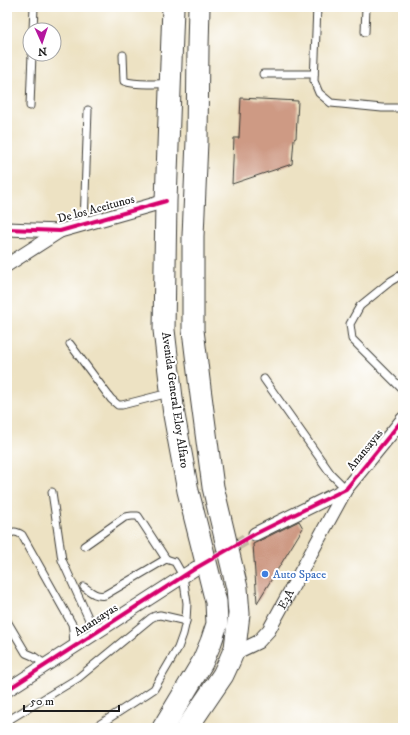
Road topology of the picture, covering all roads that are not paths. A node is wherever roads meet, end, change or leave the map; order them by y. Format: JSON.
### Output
{"nodes":[{"id":1,"x":34,"y":7,"type":"edge"},
{"id":2,"x":173,"y":7,"type":"edge"},
{"id":3,"x":199,"y":7,"type":"edge"},
{"id":4,"x":317,"y":7,"type":"edge"},
{"id":5,"x":366,"y":7,"type":"edge"},
{"id":6,"x":33,"y":22,"type":"edge"},
{"id":7,"x":365,"y":32,"type":"dead end"},
{"id":8,"x":123,"y":55,"type":"dead end"},
{"id":9,"x":32,"y":62,"type":"edge"},
{"id":10,"x":263,"y":74,"type":"dead end"},
{"id":11,"x":314,"y":74,"type":"junction"},
{"id":12,"x":170,"y":85,"type":"junction"},
{"id":13,"x":30,"y":106,"type":"dead end"},
{"id":14,"x":403,"y":108,"type":"edge"},
{"id":15,"x":88,"y":110,"type":"dead end"},
{"id":16,"x":166,"y":201,"type":"junction"},
{"id":17,"x":84,"y":224,"type":"junction"},
{"id":18,"x":7,"y":229,"type":"edge"},
{"id":19,"x":60,"y":231,"type":"junction"},
{"id":20,"x":7,"y":265,"type":"edge"},
{"id":21,"x":403,"y":274,"type":"edge"},
{"id":22,"x":70,"y":344,"type":"dead end"},
{"id":23,"x":264,"y":379,"type":"dead end"},
{"id":24,"x":403,"y":390,"type":"edge"},
{"id":25,"x":172,"y":393,"type":"junction"},
{"id":26,"x":403,"y":419,"type":"edge"},
{"id":27,"x":346,"y":489,"type":"junction"},
{"id":28,"x":52,"y":492,"type":"dead end"},
{"id":29,"x":7,"y":534,"type":"edge"},
{"id":30,"x":255,"y":534,"type":"tunnel mouth"},
{"id":31,"x":84,"y":546,"type":"dead end"},
{"id":32,"x":166,"y":559,"type":"junction"},
{"id":33,"x":196,"y":568,"type":"tunnel mouth"},
{"id":34,"x":183,"y":576,"type":"junction"},
{"id":35,"x":84,"y":587,"type":"dead end"},
{"id":36,"x":7,"y":621,"type":"edge"},
{"id":37,"x":186,"y":621,"type":"junction"},
{"id":38,"x":99,"y":630,"type":"junction"},
{"id":39,"x":74,"y":646,"type":"junction"},
{"id":40,"x":233,"y":654,"type":"junction"},
{"id":41,"x":46,"y":665,"type":"junction"},
{"id":42,"x":7,"y":690,"type":"edge"},
{"id":43,"x":7,"y":721,"type":"edge"},
{"id":44,"x":94,"y":728,"type":"edge"},
{"id":45,"x":163,"y":728,"type":"edge"},
{"id":46,"x":187,"y":728,"type":"edge"}],
"edges":[{"from":1,"to":6,"type":"lane"},
{"from":2,"to":12,"type":"main road","name":"Avenida General Eloy Alfaro"},
{"from":3,"to":40,"type":"main road"},
{"from":4,"to":11,"type":"lane"},
{"from":5,"to":7,"type":"lane"},
{"from":8,"to":12,"type":"lane"},
{"from":9,"to":13,"type":"lane"},
{"from":10,"to":11,"type":"lane"},
{"from":11,"to":14,"type":"lane"},
{"from":12,"to":16,"type":"main road","name":"Avenida General Eloy Alfaro"},
{"from":15,"to":17,"type":"lane"},
{"from":16,"to":17,"type":"street","name":"De los Aceitunos"},
{"from":16,"to":25,"type":"main road","name":"Avenida General Eloy Alfaro"},
{"from":17,"to":19,"type":"street","name":"De los Aceitunos"},
{"from":18,"to":19,"type":"street","name":"De los Aceitunos"},
{"from":19,"to":20,"type":"street"},
{"from":21,"to":24,"type":"lane"},
{"from":22,"to":25,"type":"lane"},
{"from":23,"to":27,"type":"lane"},
{"from":25,"to":45,"type":"main road","name":"Avenida General Eloy Alfaro"},
{"from":26,"to":27,"type":"street","name":"Anansayas"},
{"from":27,"to":30,"type":"street","name":"Anansayas"},
{"from":27,"to":40,"type":"street","name":"E3A"},
{"from":28,"to":38,"type":"lane"},
{"from":29,"to":39,"type":"lane"},
{"from":31,"to":32,"type":"lane"},
{"from":32,"to":34,"type":"lane"},
{"from":32,"to":35,"type":"lane"},
{"from":33,"to":34,"type":"street","name":"Anansayas"},
{"from":34,"to":37,"type":"lane"},
{"from":34,"to":38,"type":"street","name":"Anansayas"},
{"from":36,"to":41,"type":"lane"},
{"from":37,"to":43,"type":"lane"},
{"from":37,"to":44,"type":"lane"},
{"from":38,"to":39,"type":"street","name":"Anansayas"},
{"from":39,"to":41,"type":"street","name":"Anansayas"},
{"from":40,"to":46,"type":"main road"},
{"from":41,"to":42,"type":"street","name":"Anansayas"}]}
